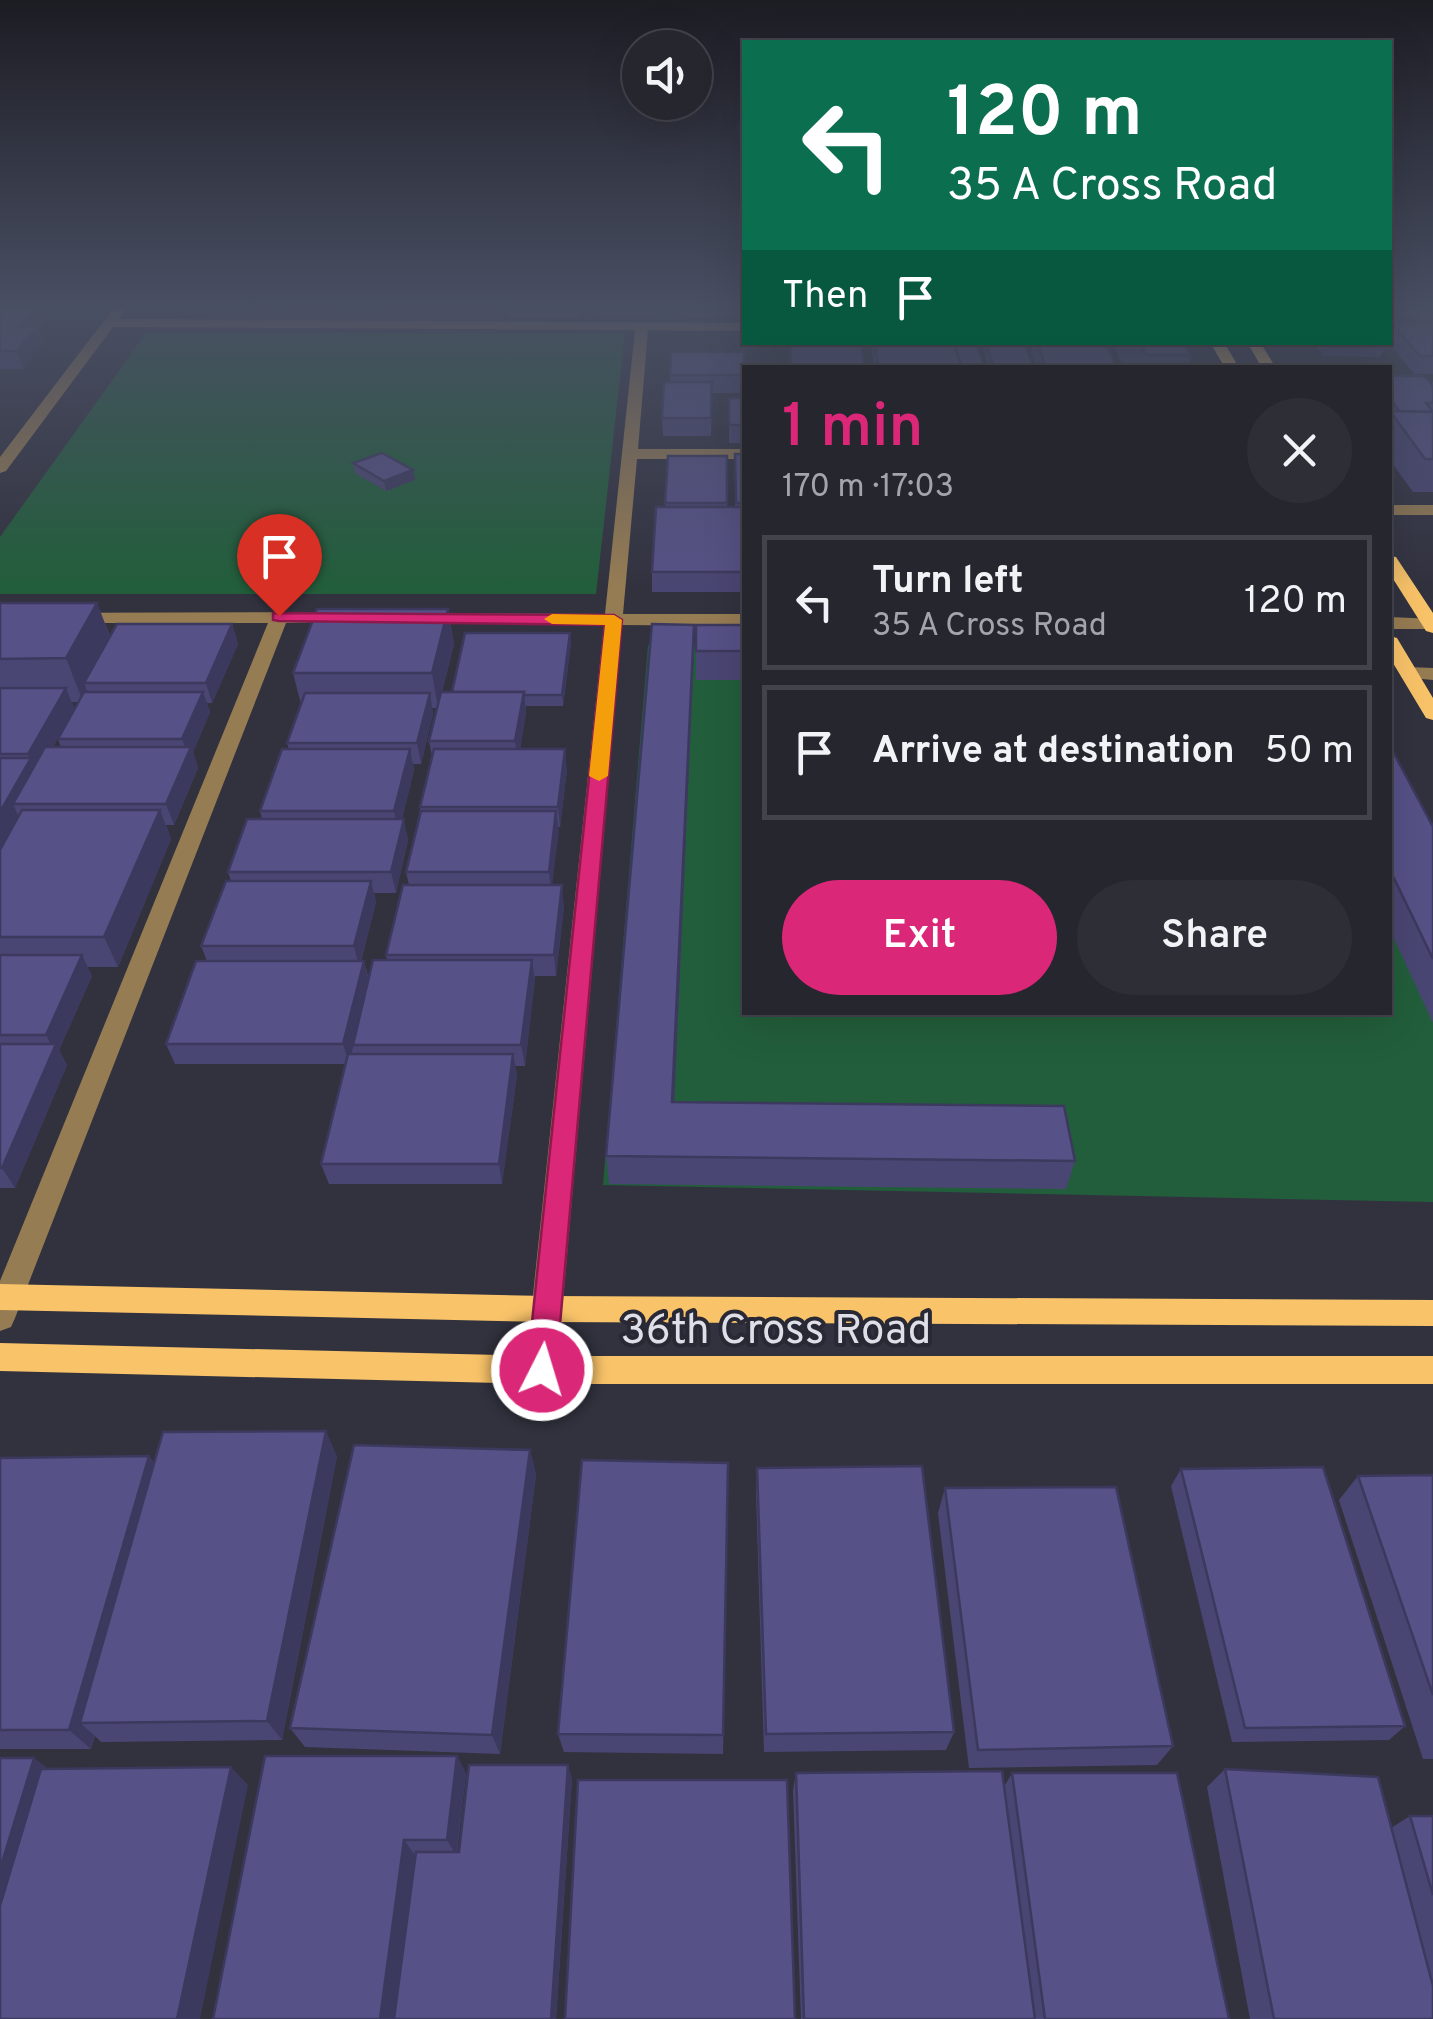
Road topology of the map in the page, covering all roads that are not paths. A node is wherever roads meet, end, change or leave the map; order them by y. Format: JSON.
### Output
{"nodes":[{"id":1,"x":47,"y":399,"type":"edge"},
{"id":2,"x":635,"y":399,"type":"edge"},
{"id":3,"x":9,"y":445,"type":"edge"},
{"id":4,"x":630,"y":454,"type":"junction"},
{"id":5,"x":742,"y":454,"type":"edge"},
{"id":6,"x":0,"y":468,"type":"edge"},
{"id":7,"x":1392,"y":510,"type":"edge"},
{"id":8,"x":1433,"y":510,"type":"edge"},
{"id":9,"x":1392,"y":564,"type":"edge"},
{"id":10,"x":279,"y":616,"type":"junction"},
{"id":11,"x":0,"y":618,"type":"edge"},
{"id":12,"x":358,"y":618,"type":"edge"},
{"id":13,"x":397,"y":618,"type":"edge"},
{"id":14,"x":614,"y":620,"type":"junction"},
{"id":15,"x":742,"y":620,"type":"edge"},
{"id":16,"x":1392,"y":623,"type":"edge"},
{"id":17,"x":1432,"y":626,"type":"edge"},
{"id":18,"x":1392,"y":646,"type":"edge"},
{"id":19,"x":1408,"y":674,"type":"junction"},
{"id":20,"x":1433,"y":674,"type":"edge"},
{"id":21,"x":1433,"y":714,"type":"edge"},
{"id":22,"x":3,"y":1304,"type":"edge"},
{"id":23,"x":547,"y":1308,"type":"junction"},
{"id":24,"x":1433,"y":1314,"type":"edge"},
{"id":25,"x":0,"y":1357,"type":"edge"},
{"id":26,"x":542,"y":1370,"type":"junction"},
{"id":27,"x":1433,"y":1370,"type":"edge"}],
"edges":[{"from":1,"to":3,"type":"street"},
{"from":2,"to":4,"type":"street"},
{"from":3,"to":6,"type":"street"},
{"from":4,"to":5,"type":"street"},
{"from":4,"to":14,"type":"street"},
{"from":7,"to":8,"type":"street"},
{"from":9,"to":17,"type":"main road"},
{"from":10,"to":11,"type":"street"},
{"from":10,"to":12,"type":"street"},
{"from":10,"to":22,"type":"street"},
{"from":13,"to":14,"type":"street"},
{"from":14,"to":15,"type":"street"},
{"from":14,"to":23,"type":"street"},
{"from":16,"to":17,"type":"street"},
{"from":18,"to":19,"type":"main road"},
{"from":19,"to":20,"type":"street"},
{"from":19,"to":21,"type":"main road"},
{"from":22,"to":23,"type":"main road","name":"36th Cross Road"},
{"from":23,"to":24,"type":"main road","name":"36th Cross Road"},
{"from":23,"to":26,"type":"street"},
{"from":25,"to":26,"type":"main road","name":"36th Cross Road"},
{"from":26,"to":27,"type":"main road","name":"36th Cross Road"}]}
